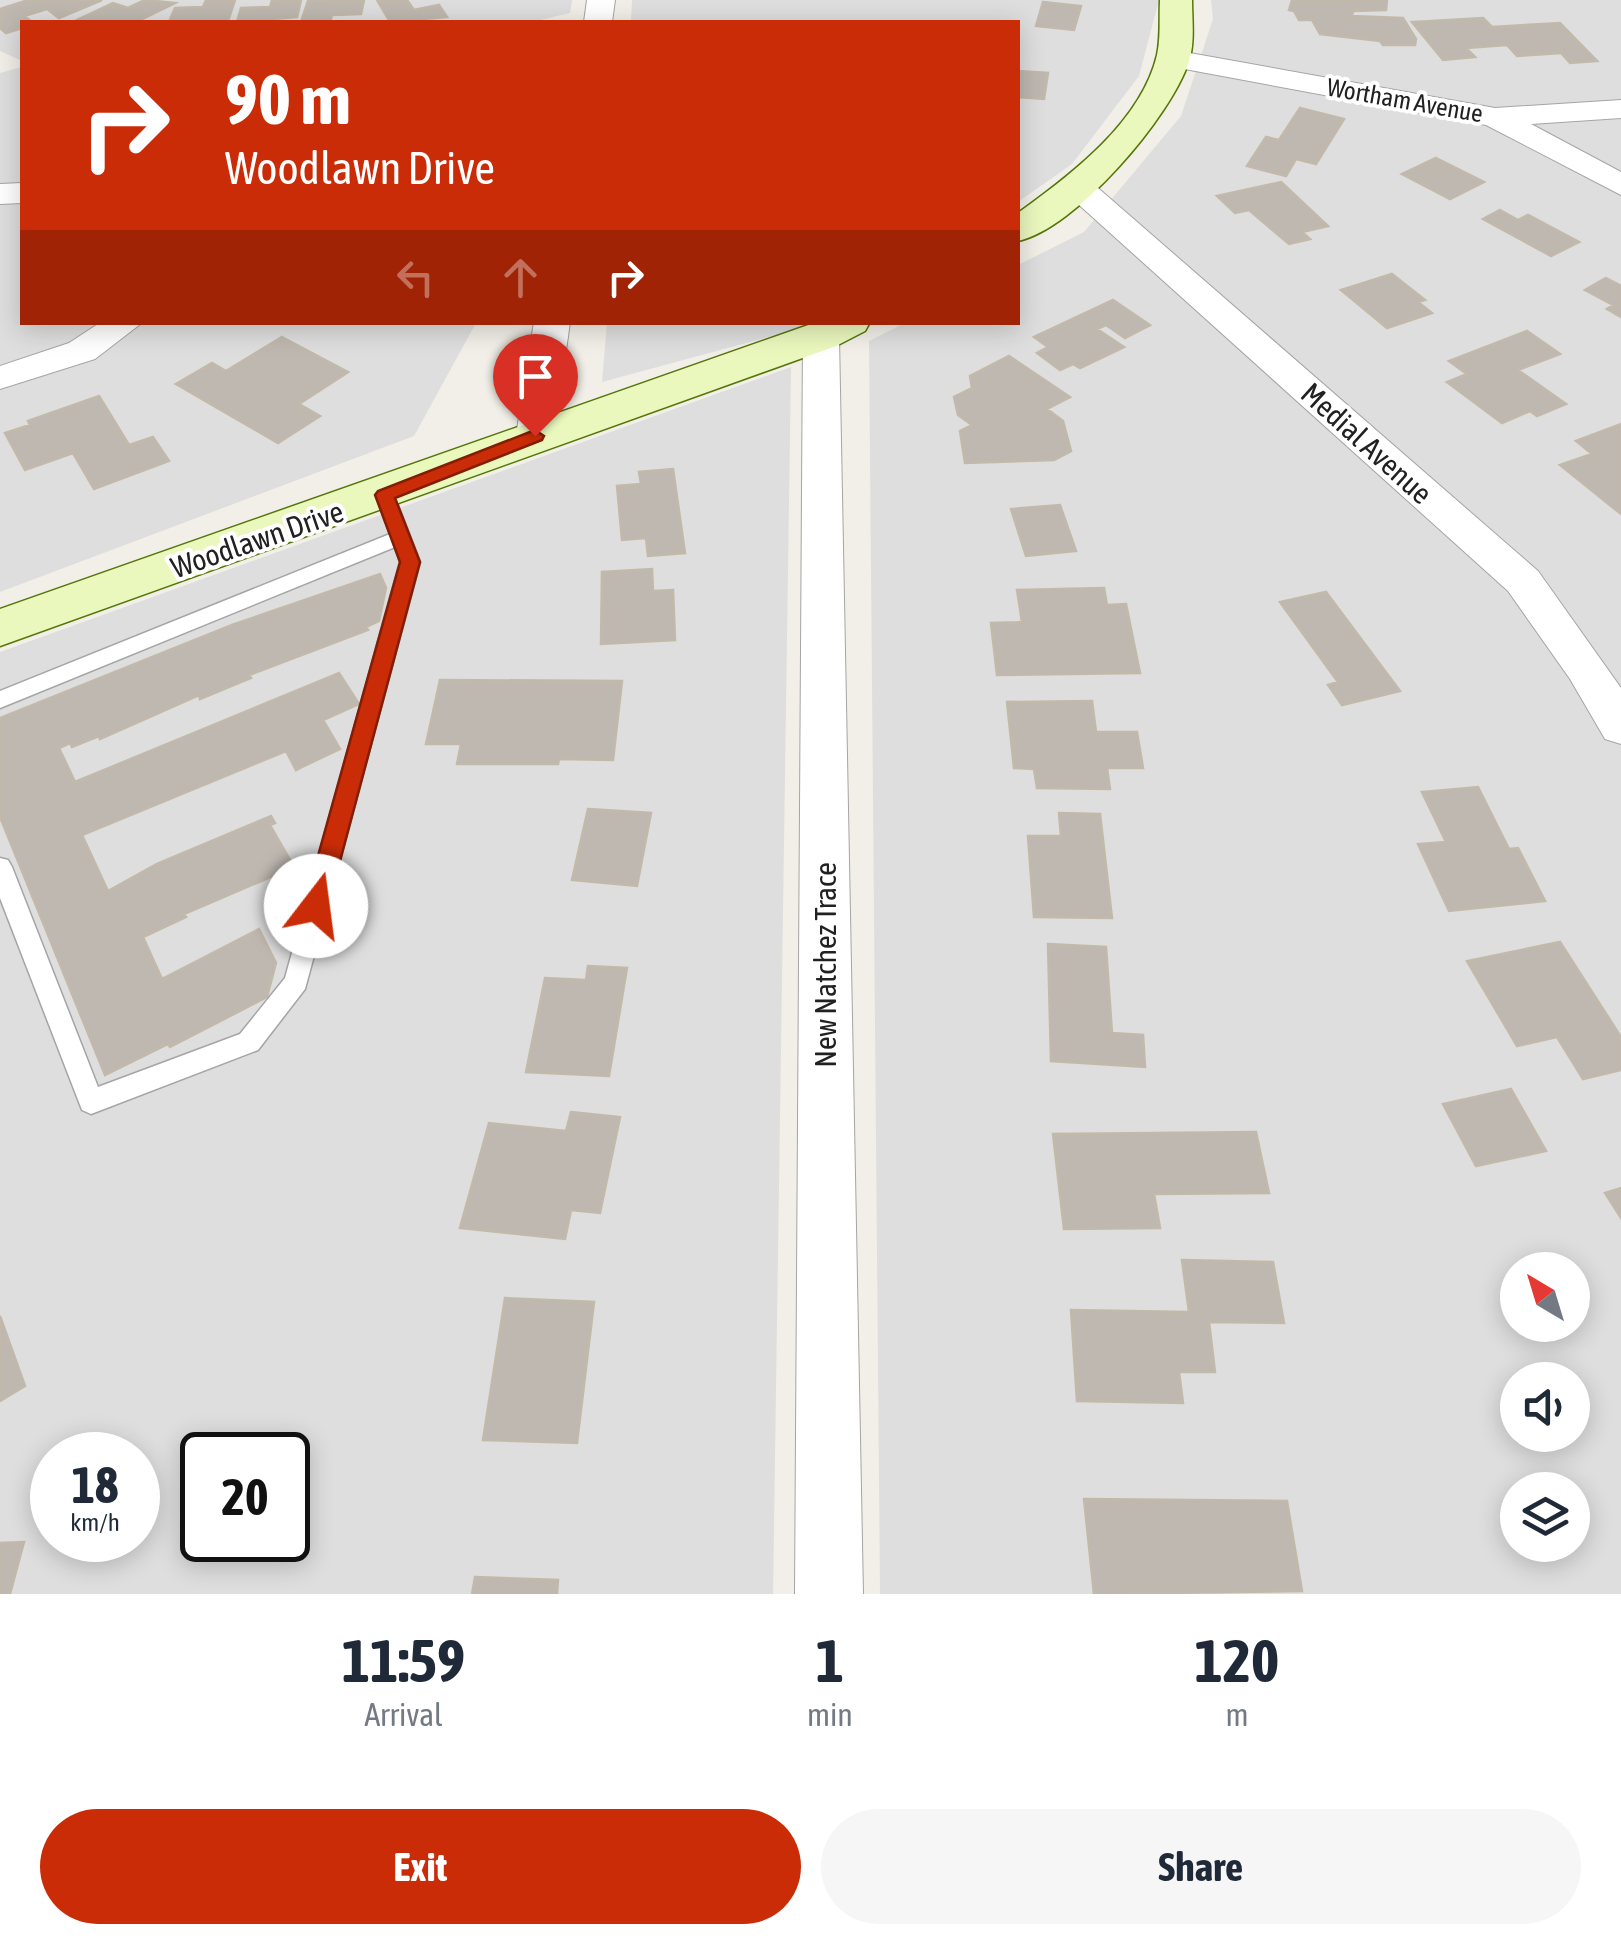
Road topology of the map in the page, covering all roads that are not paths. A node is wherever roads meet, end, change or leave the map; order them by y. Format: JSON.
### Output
{"nodes":[{"id":1,"x":1176,"y":0,"type":"edge"},
{"id":2,"x":1174,"y":59,"type":"junction"},
{"id":3,"x":1621,"y":109,"type":"edge"},
{"id":4,"x":1495,"y":116,"type":"junction"},
{"id":5,"x":1621,"y":185,"type":"edge"},
{"id":6,"x":1079,"y":188,"type":"junction"},
{"id":7,"x":1020,"y":229,"type":"edge"},
{"id":8,"x":121,"y":325,"type":"edge"},
{"id":9,"x":552,"y":325,"type":"edge"},
{"id":10,"x":836,"y":330,"type":"edge"},
{"id":11,"x":0,"y":378,"type":"edge"},
{"id":12,"x":535,"y":436,"type":"junction"},
{"id":13,"x":384,"y":495,"type":"junction"},
{"id":14,"x":402,"y":537,"type":"junction"},
{"id":15,"x":0,"y":628,"type":"edge"},
{"id":16,"x":0,"y":700,"type":"edge"},
{"id":17,"x":1621,"y":727,"type":"edge"},
{"id":18,"x":0,"y":867,"type":"edge"},
{"id":19,"x":830,"y":1594,"type":"edge"}],
"edges":[{"from":1,"to":2,"type":"main road"},
{"from":2,"to":4,"type":"street","name":"Wortham Avenue"},
{"from":2,"to":6,"type":"main road"},
{"from":3,"to":4,"type":"street"},
{"from":4,"to":5,"type":"street","name":"Wortham Avenue"},
{"from":6,"to":7,"type":"main road"},
{"from":6,"to":17,"type":"street","name":"Medial Avenue"},
{"from":8,"to":11,"type":"street"},
{"from":9,"to":12,"type":"street"},
{"from":10,"to":12,"type":"main road","name":"Woodlawn Drive"},
{"from":10,"to":19,"type":"street","name":"New Natchez Trace"},
{"from":12,"to":13,"type":"main road","name":"Woodlawn Drive"},
{"from":13,"to":14,"type":"lane"},
{"from":13,"to":15,"type":"main road","name":"Woodlawn Drive"},
{"from":14,"to":16,"type":"lane"},
{"from":14,"to":18,"type":"lane"}]}
